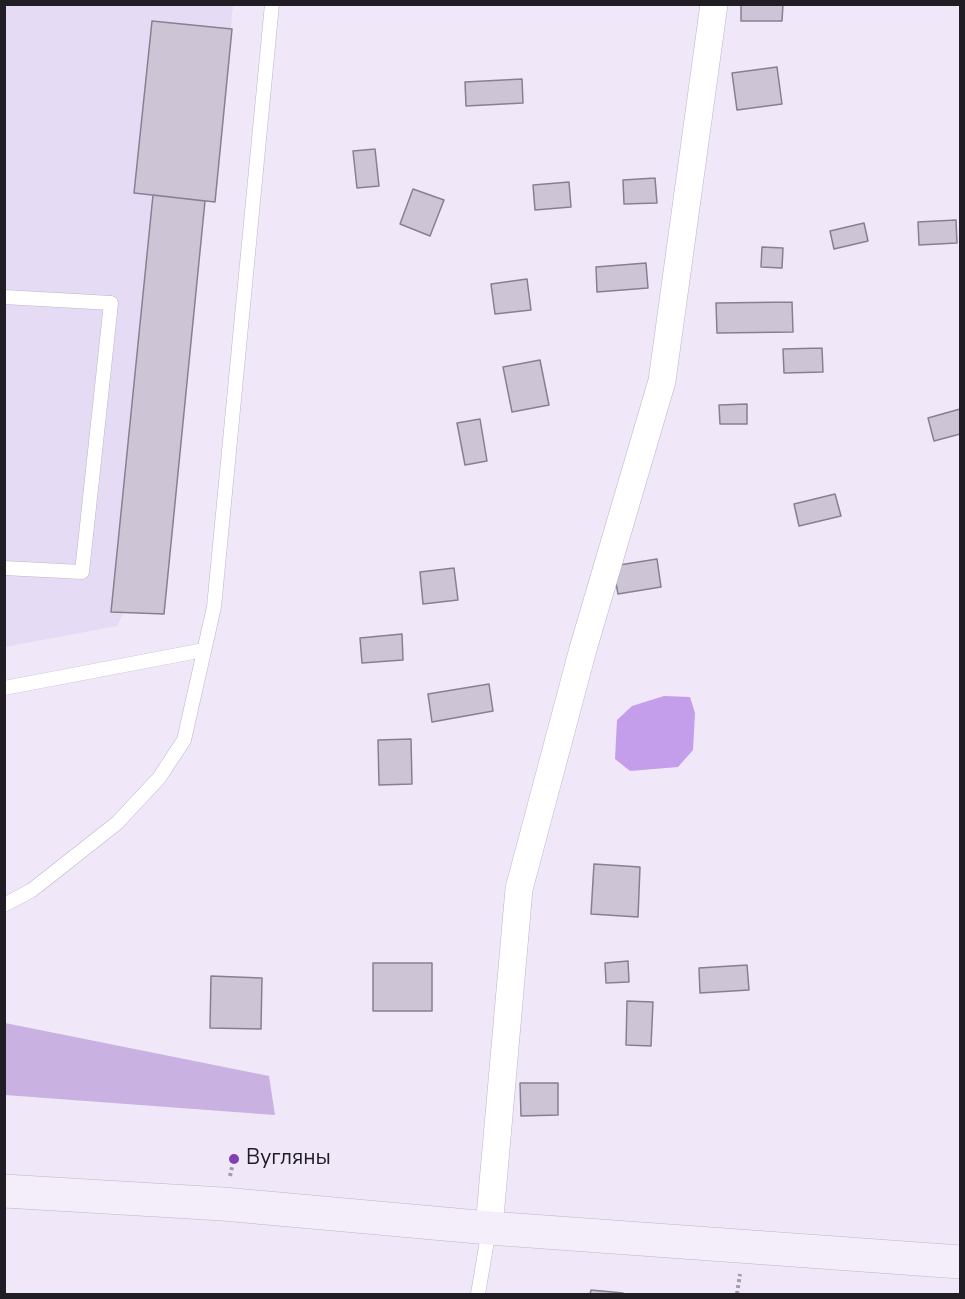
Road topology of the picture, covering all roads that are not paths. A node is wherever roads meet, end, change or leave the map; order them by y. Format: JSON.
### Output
{"nodes":[{"id":1,"x":272,"y":4,"type":"edge"},
{"id":2,"x":714,"y":4,"type":"edge"},
{"id":3,"x":4,"y":297,"type":"edge"},
{"id":4,"x":4,"y":568,"type":"edge"},
{"id":5,"x":204,"y":650,"type":"junction"},
{"id":6,"x":4,"y":688,"type":"edge"},
{"id":7,"x":4,"y":905,"type":"edge"},
{"id":8,"x":4,"y":1191,"type":"edge"},
{"id":9,"x":489,"y":1228,"type":"junction"},
{"id":10,"x":960,"y":1262,"type":"edge"},
{"id":11,"x":478,"y":1294,"type":"edge"}],
"edges":[{"from":1,"to":5,"type":"lane"},
{"from":2,"to":9,"type":"street"},
{"from":3,"to":4,"type":"lane"},
{"from":5,"to":6,"type":"lane"},
{"from":5,"to":7,"type":"lane"},
{"from":8,"to":9,"type":"main road"},
{"from":9,"to":10,"type":"main road"},
{"from":9,"to":11,"type":"lane"}]}
